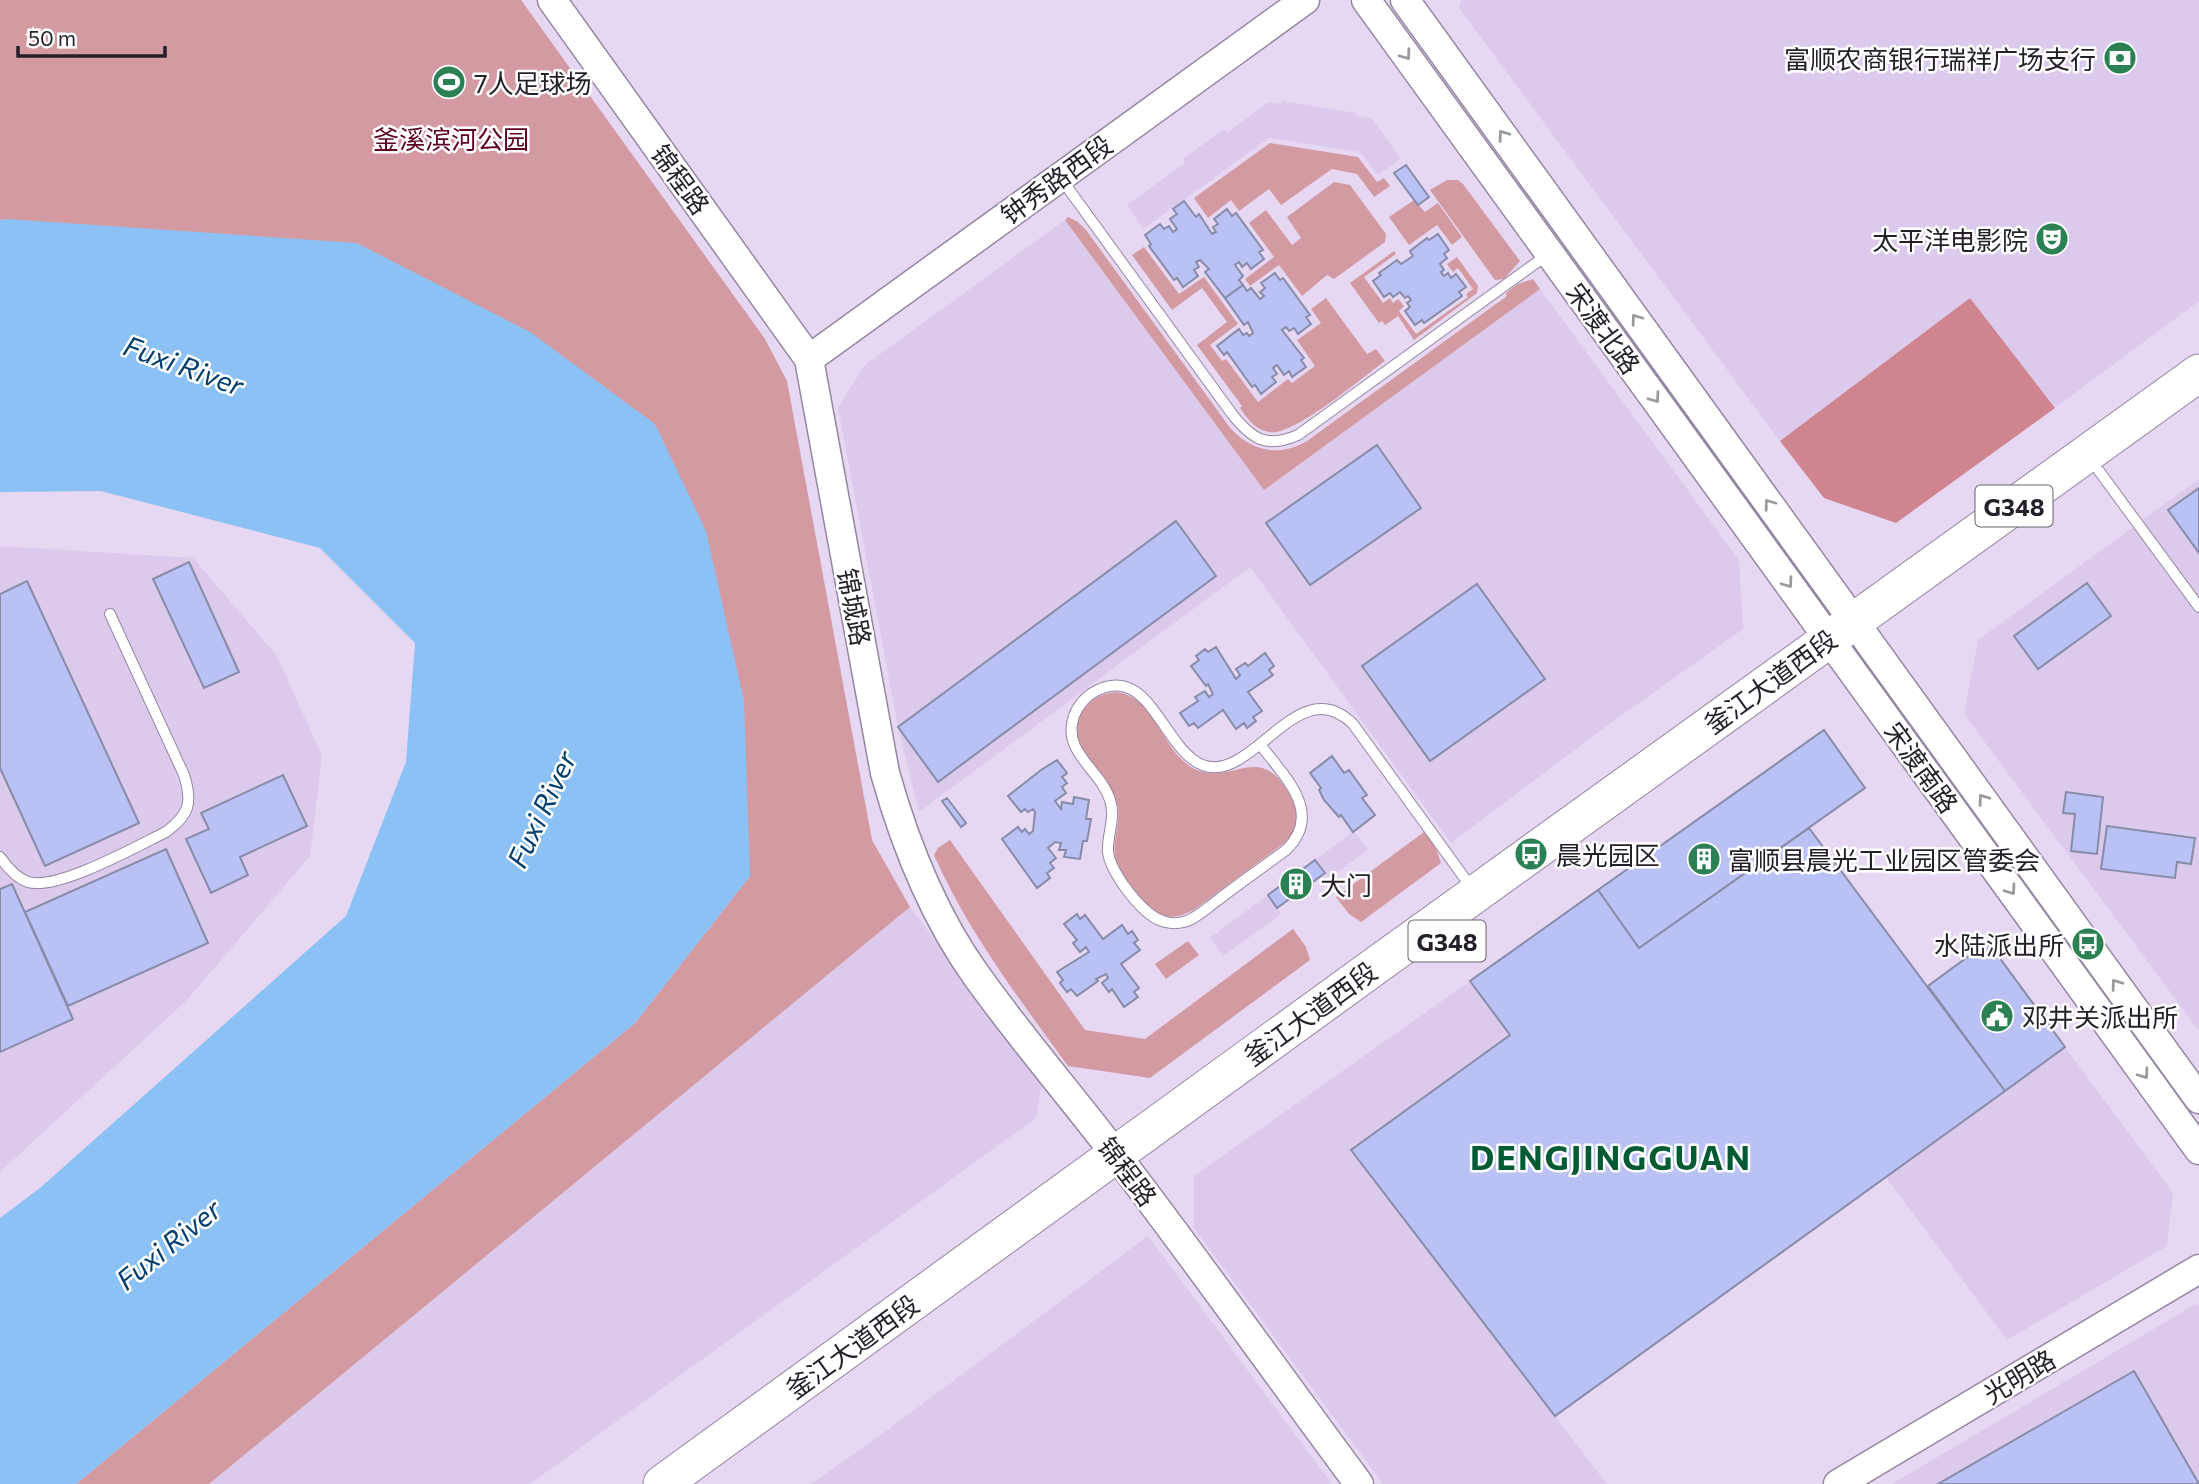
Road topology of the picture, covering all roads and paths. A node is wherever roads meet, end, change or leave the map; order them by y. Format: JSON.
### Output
{"nodes":[{"id":1,"x":552,"y":0,"type":"edge"},
{"id":2,"x":1305,"y":0,"type":"edge"},
{"id":3,"x":1366,"y":0,"type":"edge"},
{"id":4,"x":1405,"y":0,"type":"edge"},
{"id":5,"x":1059,"y":177,"type":"junction"},
{"id":6,"x":1550,"y":253,"type":"junction"},
{"id":7,"x":809,"y":359,"type":"junction"},
{"id":8,"x":2199,"y":373,"type":"edge"},
{"id":9,"x":2199,"y":399,"type":"edge"},
{"id":10,"x":2099,"y":471,"type":"junction"},
{"id":11,"x":2199,"y":607,"type":"edge"},
{"id":12,"x":110,"y":614,"type":"dead end"},
{"id":13,"x":1848,"y":639,"type":"junction"},
{"id":14,"x":1259,"y":744,"type":"junction"},
{"id":15,"x":911,"y":852,"type":"joint"},
{"id":16,"x":0,"y":857,"type":"edge"},
{"id":17,"x":1476,"y":894,"type":"junction"},
{"id":18,"x":2199,"y":1099,"type":"edge"},
{"id":19,"x":2199,"y":1150,"type":"edge"},
{"id":20,"x":1123,"y":1163,"type":"junction"},
{"id":21,"x":2199,"y":1269,"type":"edge"},
{"id":22,"x":662,"y":1484,"type":"edge"},
{"id":23,"x":695,"y":1484,"type":"edge"},
{"id":24,"x":1359,"y":1484,"type":"edge"},
{"id":25,"x":1838,"y":1484,"type":"edge"}],
"edges":[{"from":1,"to":7,"type":"street","name":"锦程路"},
{"from":2,"to":5,"type":"street","name":"钟秀路西段"},
{"from":3,"to":6,"type":"street","name":"宋渡北路","one_way":true},
{"from":13,"to":4,"type":"street","name":"宋渡北路","one_way":true},
{"from":5,"to":6,"type":"lane"},
{"from":5,"to":7,"type":"street","name":"钟秀路西段"},
{"from":6,"to":13,"type":"street","name":"宋渡北路","one_way":true},
{"from":7,"to":15,"type":"street","name":"锦城路"},
{"from":8,"to":13,"type":"highway","name":"釜江大道西段","number":"G348"},
{"from":9,"to":10,"type":"highway","name":"釜江大道西段","number":"G348"},
{"from":10,"to":11,"type":"lane"},
{"from":10,"to":13,"type":"highway","name":"釜江大道西段","number":"G348"},
{"from":12,"to":16,"type":"lane"},
{"from":13,"to":17,"type":"highway","name":"釜江大道西段","number":"G348"},
{"from":18,"to":13,"type":"street","name":"宋渡南路","one_way":true},
{"from":13,"to":19,"type":"street","name":"宋渡南路","one_way":true},
{"from":13,"to":20,"type":"highway","name":"釜江大道西段","number":"G348"},
{"from":14,"to":14,"type":"lane"},
{"from":14,"to":17,"type":"lane"},
{"from":15,"to":20,"type":"street","name":"锦程路"},
{"from":17,"to":20,"type":"highway","name":"釜江大道西段","number":"G348"},
{"from":20,"to":22,"type":"highway","name":"釜江大道西段","number":"G348"},
{"from":20,"to":23,"type":"highway","name":"釜江大道西段","number":"G348"},
{"from":20,"to":24,"type":"street","name":"锦程路"},
{"from":21,"to":25,"type":"street","name":"光明路"}]}
